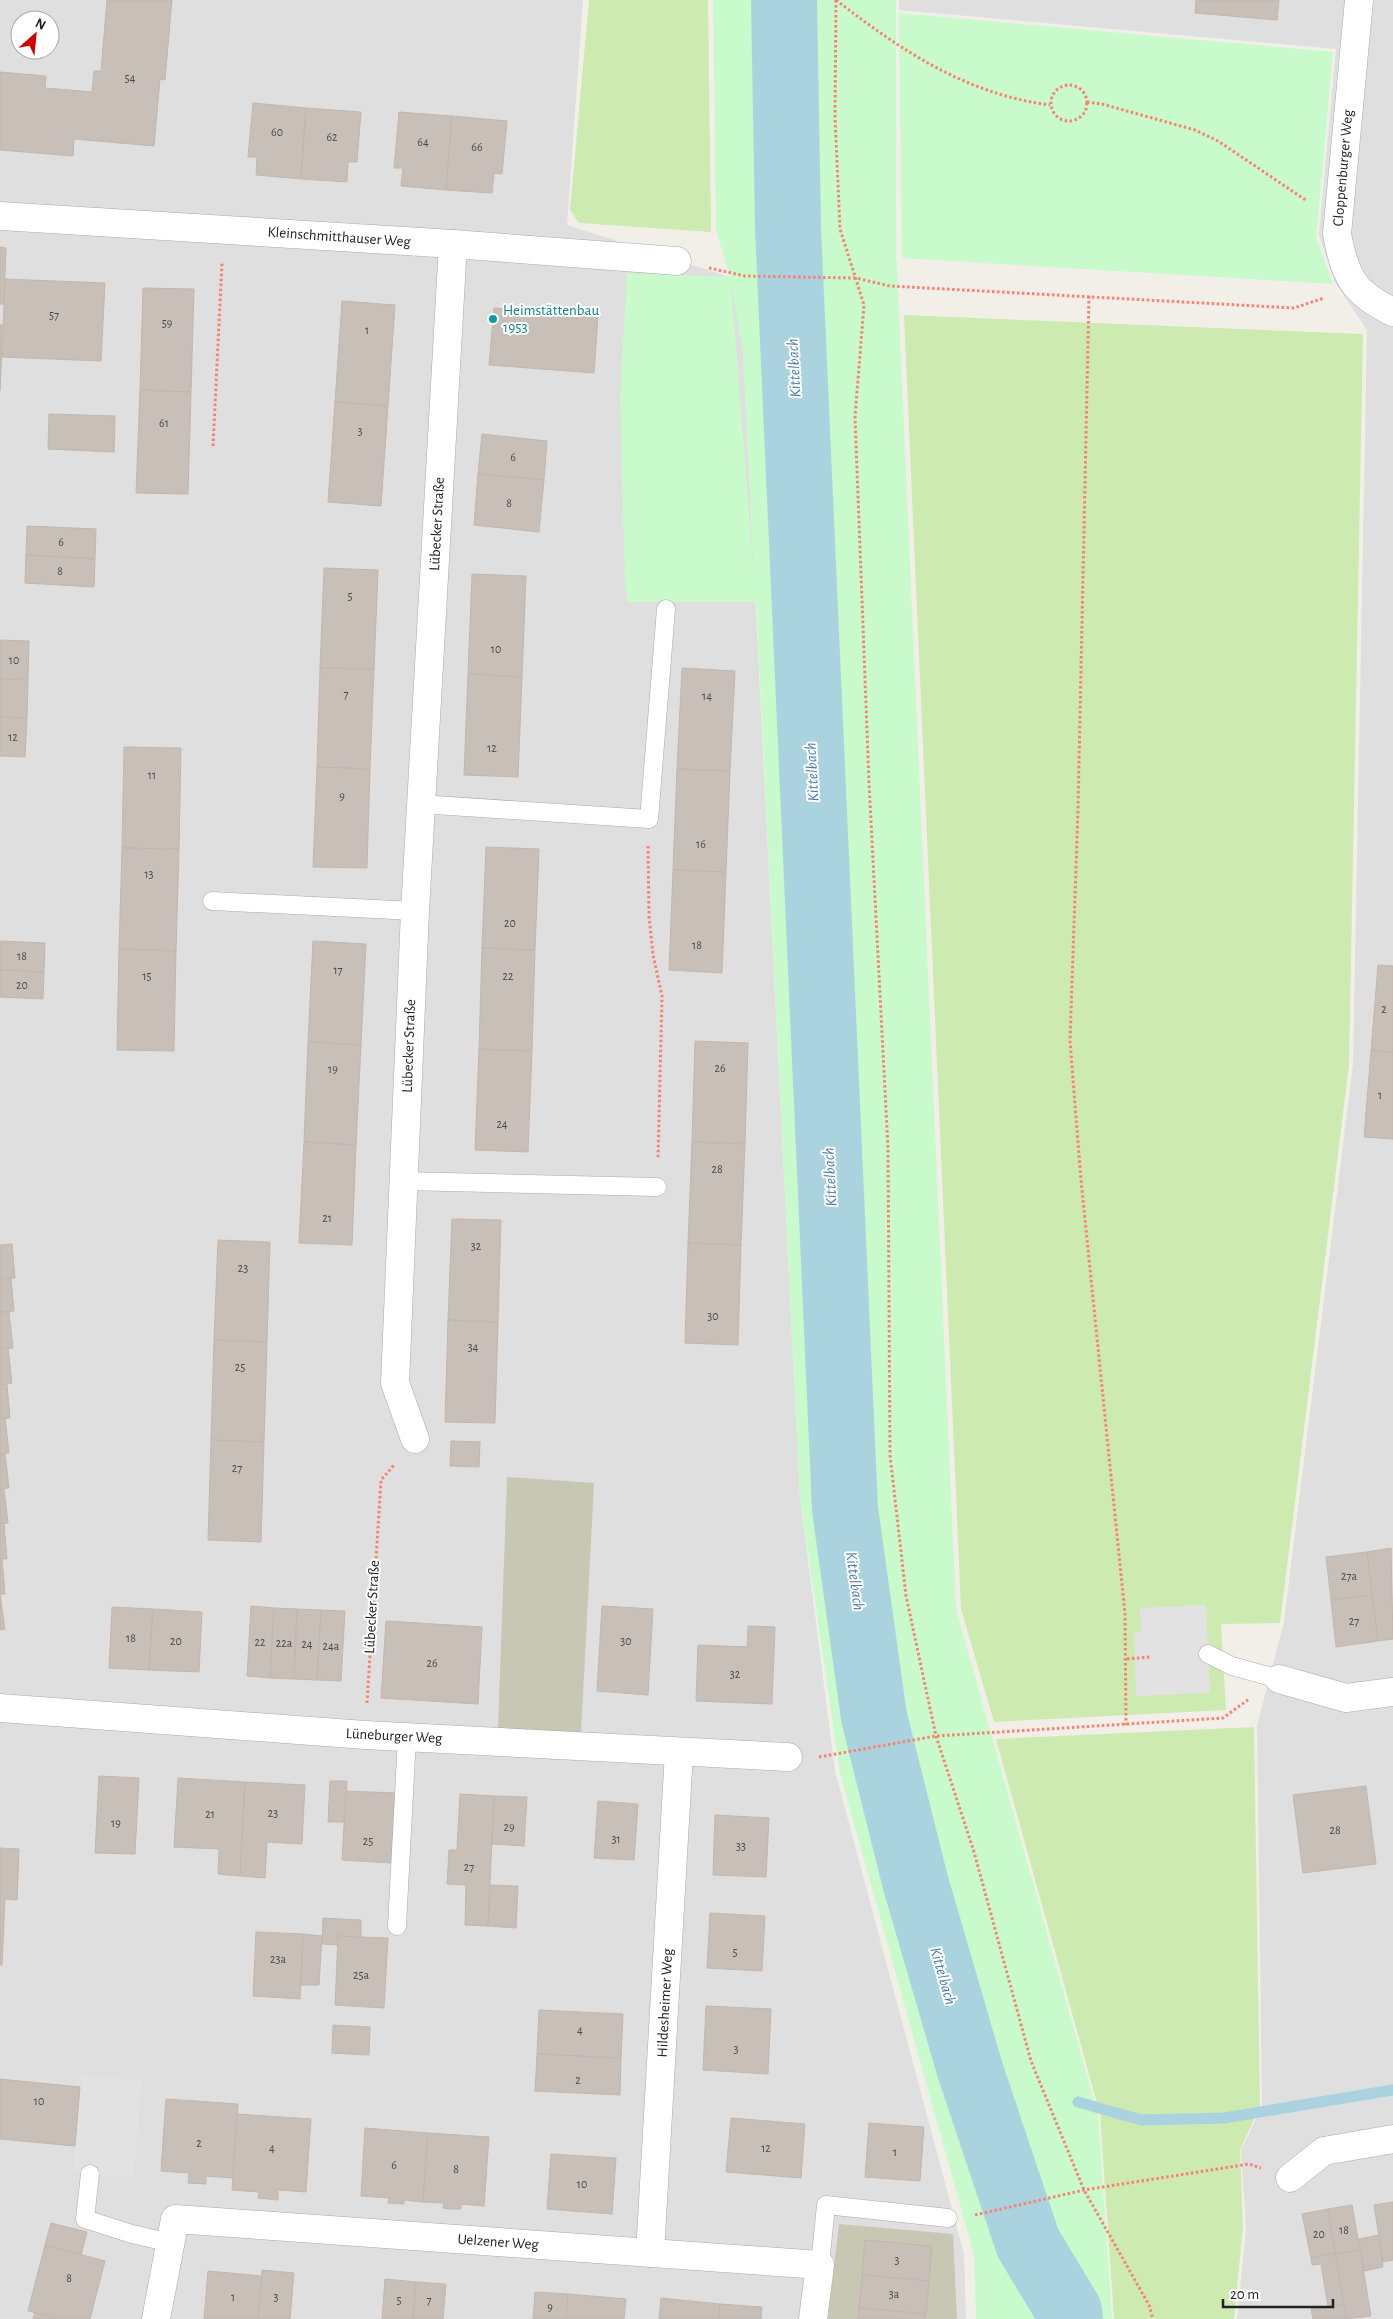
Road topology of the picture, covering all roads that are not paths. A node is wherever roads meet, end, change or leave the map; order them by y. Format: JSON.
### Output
{"nodes":[{"id":1,"x":1359,"y":0,"type":"edge"},
{"id":2,"x":0,"y":216,"type":"edge"},
{"id":3,"x":453,"y":244,"type":"junction"},
{"id":4,"x":677,"y":261,"type":"dead end"},
{"id":5,"x":1393,"y":312,"type":"edge"},
{"id":6,"x":666,"y":609,"type":"dead end"},
{"id":7,"x":420,"y":804,"type":"junction"},
{"id":8,"x":212,"y":901,"type":"dead end"},
{"id":9,"x":414,"y":911,"type":"junction"},
{"id":10,"x":404,"y":1180,"type":"junction"},
{"id":11,"x":657,"y":1187,"type":"road end"},
{"id":12,"x":415,"y":1439,"type":"dead end"},
{"id":13,"x":1208,"y":1654,"type":"dead end"},
{"id":14,"x":1279,"y":1679,"type":"joint"},
{"id":15,"x":1393,"y":1692,"type":"edge"},
{"id":16,"x":0,"y":1708,"type":"edge"},
{"id":17,"x":407,"y":1737,"type":"junction"},
{"id":18,"x":679,"y":1752,"type":"junction"},
{"id":19,"x":788,"y":1756,"type":"dead end"},
{"id":20,"x":397,"y":1926,"type":"dead end"},
{"id":21,"x":1393,"y":2139,"type":"edge"},
{"id":22,"x":90,"y":2174,"type":"dead end"},
{"id":23,"x":1290,"y":2178,"type":"road end"},
{"id":24,"x":948,"y":2218,"type":"dead end"},
{"id":25,"x":173,"y":2231,"type":"junction"},
{"id":26,"x":650,"y":2253,"type":"junction"},
{"id":27,"x":820,"y":2265,"type":"junction"},
{"id":28,"x":156,"y":2319,"type":"edge"},
{"id":29,"x":813,"y":2319,"type":"edge"}],
"edges":[{"from":1,"to":5,"type":"street","name":"Cloppenburger Weg"},
{"from":2,"to":3,"type":"street","name":"Kleinschmitthauser Weg"},
{"from":3,"to":4,"type":"street","name":"Kleinschmitthauser Weg"},
{"from":3,"to":7,"type":"street","name":"Lübecker Straße"},
{"from":6,"to":7,"type":"lane"},
{"from":7,"to":9,"type":"street","name":"Lübecker Straße"},
{"from":8,"to":9,"type":"lane"},
{"from":9,"to":10,"type":"street","name":"Lübecker Straße"},
{"from":10,"to":11,"type":"lane"},
{"from":10,"to":12,"type":"street","name":"Lübecker Straße"},
{"from":13,"to":14,"type":"lane"},
{"from":14,"to":15,"type":"street"},
{"from":16,"to":17,"type":"street","name":"Lüneburger Weg"},
{"from":17,"to":18,"type":"street","name":"Lüneburger Weg"},
{"from":17,"to":20,"type":"lane"},
{"from":18,"to":19,"type":"street","name":"Lüneburger Weg"},
{"from":18,"to":26,"type":"street","name":"Hildesheimer Weg"},
{"from":21,"to":23,"type":"street"},
{"from":22,"to":25,"type":"lane"},
{"from":24,"to":27,"type":"lane"},
{"from":25,"to":26,"type":"street","name":"Uelzener Weg"},
{"from":25,"to":28,"type":"street"},
{"from":26,"to":27,"type":"street","name":"Uelzener Weg"},
{"from":27,"to":29,"type":"street"}]}
